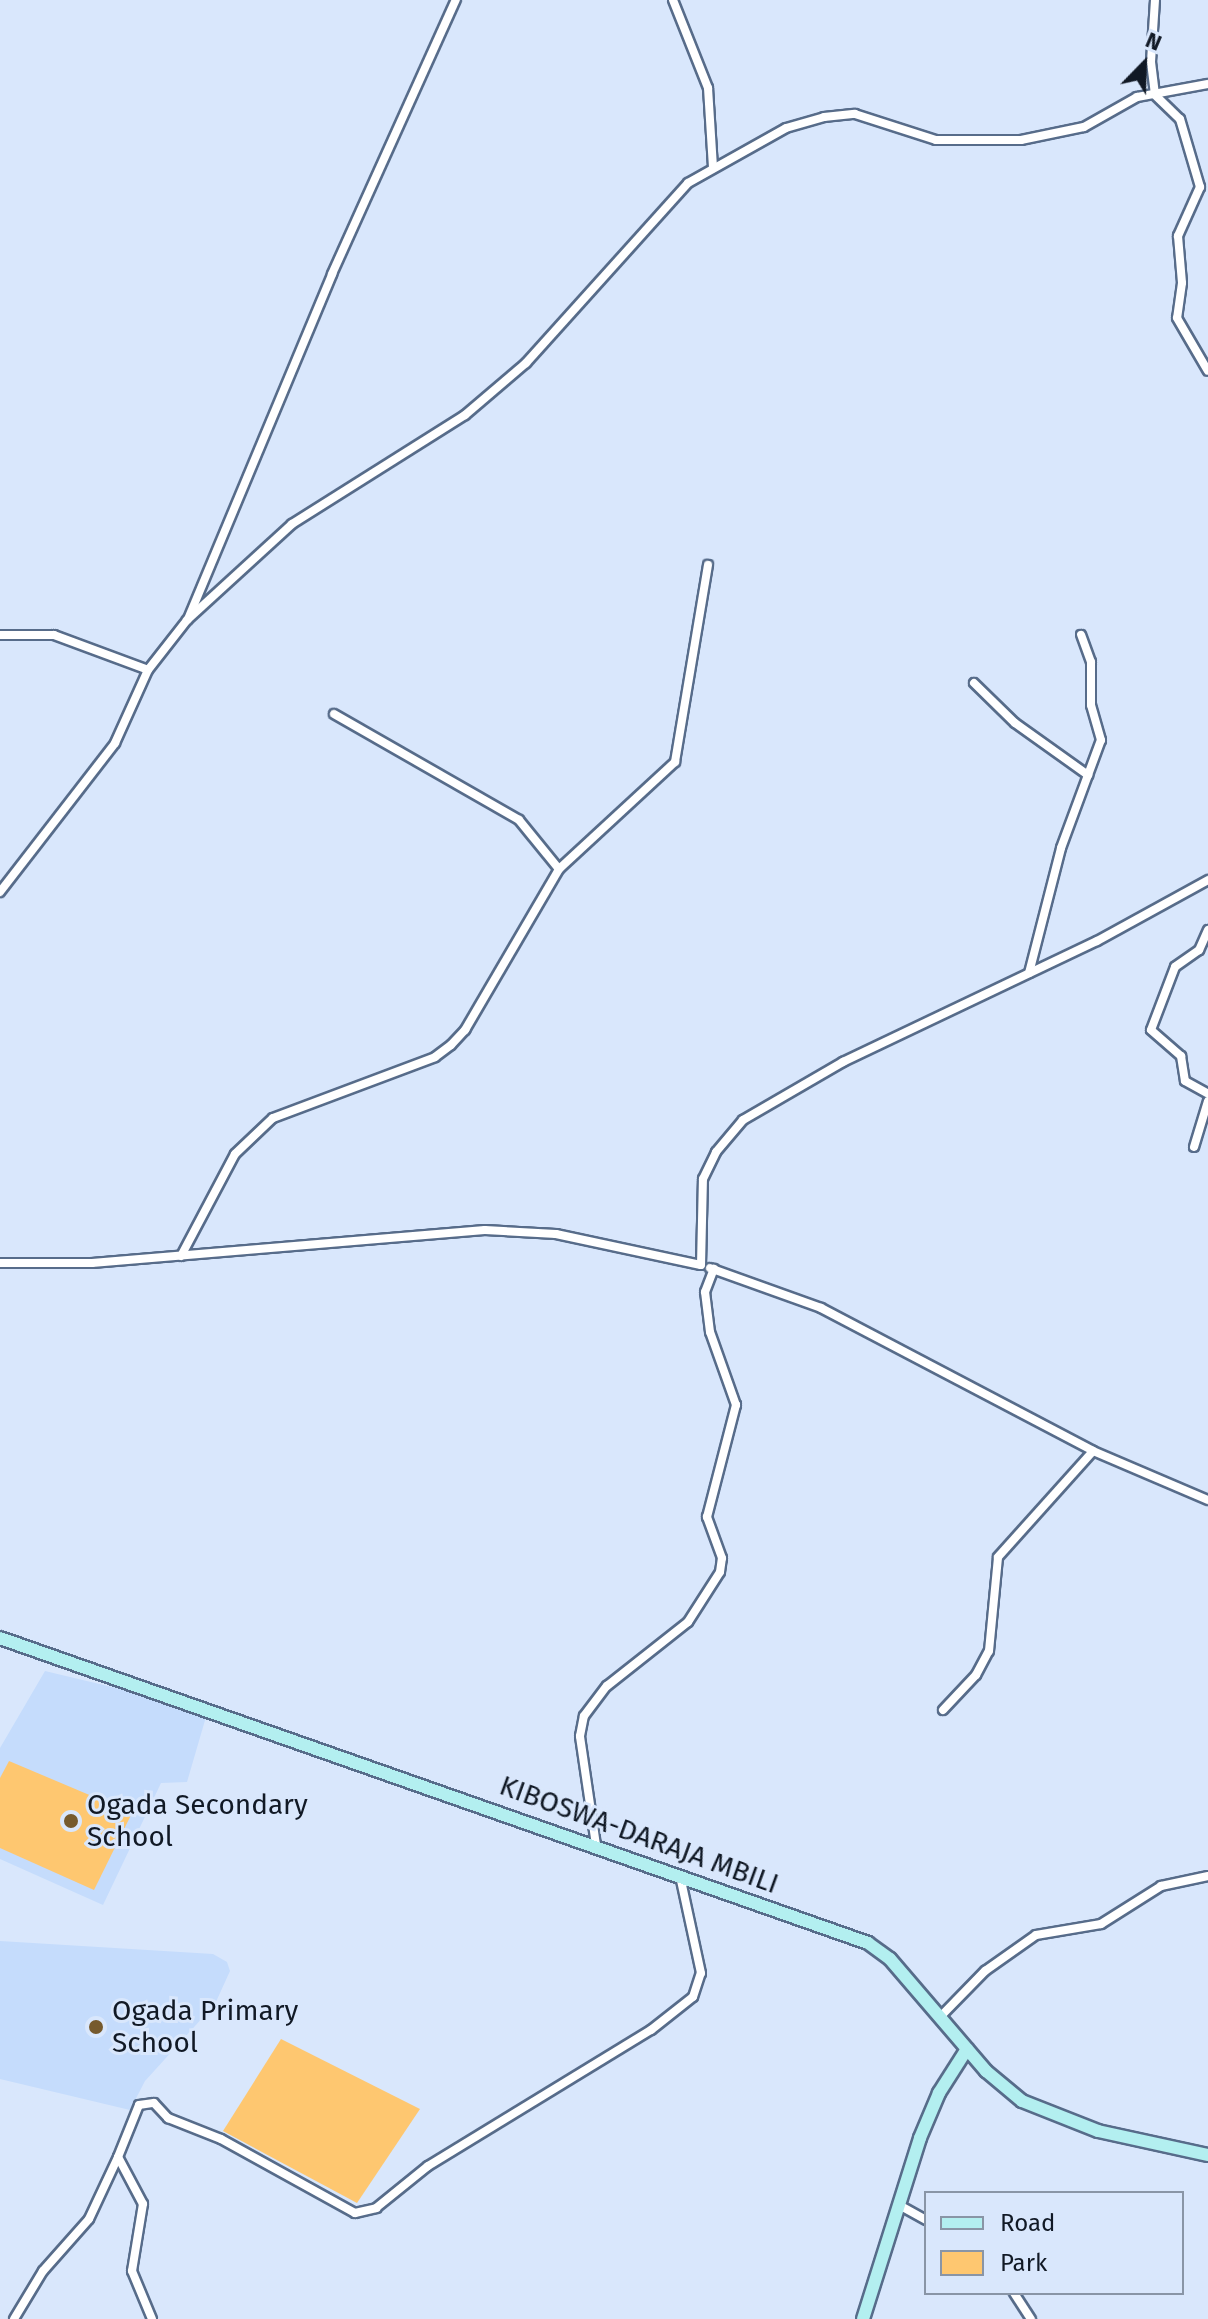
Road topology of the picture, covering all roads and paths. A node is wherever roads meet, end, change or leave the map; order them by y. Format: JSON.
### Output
{"nodes":[{"id":1,"x":456,"y":0,"type":"edge"},
{"id":2,"x":673,"y":0,"type":"edge"},
{"id":3,"x":1155,"y":0,"type":"edge"},
{"id":4,"x":1208,"y":84,"type":"edge"},
{"id":5,"x":1155,"y":94,"type":"junction"},
{"id":6,"x":713,"y":168,"type":"junction"},
{"id":7,"x":1208,"y":371,"type":"edge"},
{"id":8,"x":708,"y":565,"type":"dead end"},
{"id":9,"x":187,"y":620,"type":"junction"},
{"id":10,"x":0,"y":635,"type":"edge"},
{"id":11,"x":1081,"y":635,"type":"dead end"},
{"id":12,"x":148,"y":670,"type":"junction"},
{"id":13,"x":974,"y":683,"type":"dead end"},
{"id":14,"x":334,"y":714,"type":"dead end"},
{"id":15,"x":1088,"y":775,"type":"junction"},
{"id":16,"x":559,"y":869,"type":"junction"},
{"id":17,"x":1208,"y":880,"type":"edge"},
{"id":18,"x":0,"y":892,"type":"edge"},
{"id":19,"x":1208,"y":930,"type":"edge"},
{"id":20,"x":1029,"y":973,"type":"junction"},
{"id":21,"x":1208,"y":1094,"type":"edge"},
{"id":22,"x":1208,"y":1101,"type":"edge"},
{"id":23,"x":1194,"y":1147,"type":"dead end"},
{"id":24,"x":181,"y":1256,"type":"junction"},
{"id":25,"x":0,"y":1263,"type":"edge"},
{"id":26,"x":701,"y":1265,"type":"junction"},
{"id":27,"x":714,"y":1269,"type":"junction"},
{"id":28,"x":1093,"y":1451,"type":"junction"},
{"id":29,"x":1208,"y":1500,"type":"edge"},
{"id":30,"x":0,"y":1638,"type":"edge"},
{"id":31,"x":943,"y":1710,"type":"dead end"},
{"id":32,"x":596,"y":1845,"type":"junction"},
{"id":33,"x":680,"y":1875,"type":"junction"},
{"id":34,"x":1208,"y":1876,"type":"edge"},
{"id":35,"x":942,"y":2015,"type":"junction"},
{"id":36,"x":967,"y":2049,"type":"junction"},
{"id":37,"x":1208,"y":2155,"type":"edge"},
{"id":38,"x":118,"y":2157,"type":"junction"},
{"id":39,"x":899,"y":2205,"type":"junction"},
{"id":40,"x":924,"y":2219,"type":"edge"},
{"id":41,"x":1015,"y":2295,"type":"edge"},
{"id":42,"x":14,"y":2319,"type":"edge"},
{"id":43,"x":152,"y":2319,"type":"edge"},
{"id":44,"x":863,"y":2319,"type":"edge"},
{"id":45,"x":1031,"y":2319,"type":"edge"}],
"edges":[{"from":1,"to":9,"type":"street"},
{"from":2,"to":6,"type":"street"},
{"from":3,"to":5,"type":"street"},
{"from":4,"to":5,"type":"street"},
{"from":5,"to":6,"type":"street"},
{"from":5,"to":7,"type":"street"},
{"from":6,"to":9,"type":"street"},
{"from":8,"to":16,"type":"street"},
{"from":9,"to":12,"type":"street"},
{"from":10,"to":12,"type":"street"},
{"from":11,"to":15,"type":"street"},
{"from":12,"to":18,"type":"street"},
{"from":13,"to":15,"type":"street"},
{"from":14,"to":16,"type":"street"},
{"from":15,"to":20,"type":"street"},
{"from":16,"to":24,"type":"street"},
{"from":17,"to":20,"type":"street"},
{"from":19,"to":21,"type":"street"},
{"from":20,"to":26,"type":"street"},
{"from":22,"to":23,"type":"street"},
{"from":24,"to":25,"type":"street"},
{"from":24,"to":26,"type":"street"},
{"from":26,"to":27,"type":"street"},
{"from":27,"to":28,"type":"street"},
{"from":27,"to":32,"type":"street"},
{"from":28,"to":29,"type":"street"},
{"from":28,"to":31,"type":"street"},
{"from":30,"to":32,"type":"main road","name":"KIBOSWA-DARAJA MBILI"},
{"from":32,"to":33,"type":"main road","name":"KIBOSWA-DARAJA MBILI"},
{"from":33,"to":35,"type":"main road","name":"KIBOSWA-DARAJA MBILI"},
{"from":33,"to":38,"type":"street"},
{"from":34,"to":35,"type":"street"},
{"from":35,"to":36,"type":"main road","name":"KIBOSWA-DARAJA MBILI"},
{"from":36,"to":37,"type":"main road","name":"KIBOSWA-DARAJA MBILI"},
{"from":36,"to":39,"type":"main road"},
{"from":38,"to":42,"type":"street"},
{"from":38,"to":43,"type":"street"},
{"from":39,"to":40,"type":"street"},
{"from":39,"to":44,"type":"main road"},
{"from":41,"to":45,"type":"street"}]}
